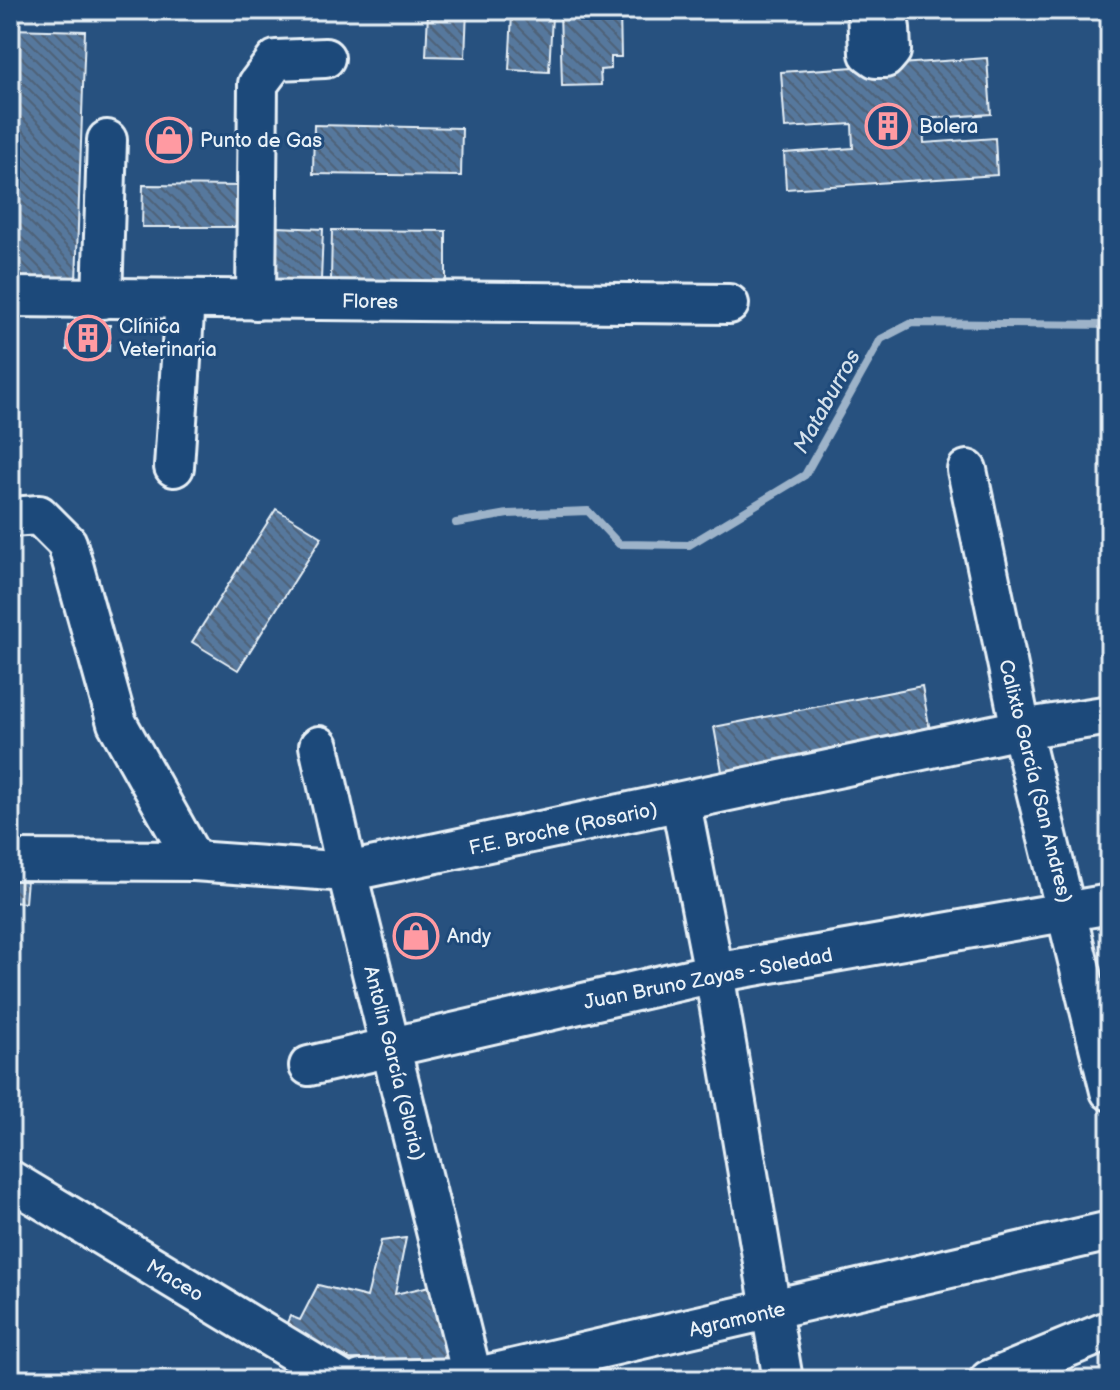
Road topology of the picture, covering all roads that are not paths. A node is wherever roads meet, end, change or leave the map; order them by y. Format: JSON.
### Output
{"nodes":[{"id":1,"x":325,"y":58,"type":"dead end"},
{"id":2,"x":107,"y":140,"type":"dead end"},
{"id":3,"x":10,"y":297,"type":"edge"},
{"id":4,"x":102,"y":299,"type":"junction"},
{"id":5,"x":185,"y":299,"type":"junction"},
{"id":6,"x":256,"y":300,"type":"junction"},
{"id":7,"x":729,"y":304,"type":"dead end"},
{"id":8,"x":174,"y":467,"type":"dead end"},
{"id":9,"x":967,"y":470,"type":"dead end"},
{"id":10,"x":10,"y":517,"type":"edge"},
{"id":11,"x":1110,"y":715,"type":"edge"},
{"id":12,"x":1021,"y":729,"type":"junction"},
{"id":13,"x":319,"y":746,"type":"dead end"},
{"id":14,"x":681,"y":804,"type":"junction"},
{"id":15,"x":10,"y":860,"type":"edge"},
{"id":16,"x":194,"y":861,"type":"junction"},
{"id":17,"x":347,"y":872,"type":"junction"},
{"id":18,"x":1110,"y":904,"type":"edge"},
{"id":19,"x":1067,"y":911,"type":"junction"},
{"id":20,"x":714,"y":973,"type":"junction"},
{"id":21,"x":392,"y":1046,"type":"junction"},
{"id":22,"x":309,"y":1066,"type":"dead end"},
{"id":23,"x":1110,"y":1091,"type":"edge"},
{"id":24,"x":10,"y":1180,"type":"edge"},
{"id":25,"x":1110,"y":1231,"type":"edge"},
{"id":26,"x":772,"y":1311,"type":"junction"},
{"id":27,"x":1110,"y":1330,"type":"edge"},
{"id":28,"x":473,"y":1379,"type":"edge"},
{"id":29,"x":341,"y":1380,"type":"edge"},
{"id":30,"x":361,"y":1380,"type":"edge"},
{"id":31,"x":783,"y":1380,"type":"edge"},
{"id":32,"x":989,"y":1380,"type":"edge"}],
"edges":[{"from":1,"to":6,"type":"street"},
{"from":2,"to":4,"type":"street"},
{"from":3,"to":4,"type":"street","name":"Flores"},
{"from":4,"to":5,"type":"street","name":"Flores"},
{"from":5,"to":6,"type":"street","name":"Flores"},
{"from":5,"to":8,"type":"street"},
{"from":6,"to":7,"type":"street","name":"Flores"},
{"from":9,"to":12,"type":"street","name":"Calixto García (San Andres)"},
{"from":10,"to":16,"type":"street"},
{"from":11,"to":12,"type":"street","name":"F.E. Broche (Rosario)"},
{"from":12,"to":14,"type":"street","name":"F.E. Broche (Rosario)"},
{"from":12,"to":19,"type":"street","name":"Calixto García (San Andres)"},
{"from":13,"to":17,"type":"street","name":"Antolin García (Gloria)"},
{"from":14,"to":17,"type":"street","name":"F.E. Broche (Rosario)"},
{"from":14,"to":20,"type":"street"},
{"from":15,"to":16,"type":"street","name":"F.E. Broche (Rosario)"},
{"from":16,"to":17,"type":"street","name":"F.E. Broche (Rosario)"},
{"from":17,"to":21,"type":"street","name":"Antolin García (Gloria)"},
{"from":18,"to":19,"type":"street","name":"Juan Bruno Zayas - Soledad"},
{"from":19,"to":20,"type":"street","name":"Juan Bruno Zayas - Soledad"},
{"from":19,"to":23,"type":"street","name":"Calixto García (San Andres)"},
{"from":20,"to":21,"type":"street","name":"Juan Bruno Zayas - Soledad"},
{"from":20,"to":26,"type":"street"},
{"from":21,"to":22,"type":"street","name":"Juan Bruno Zayas - Soledad"},
{"from":21,"to":28,"type":"street","name":"Antolin García (Gloria)"},
{"from":24,"to":29,"type":"street","name":"Maceo"},
{"from":25,"to":26,"type":"street","name":"Agramonte"},
{"from":26,"to":28,"type":"street","name":"Agramonte"},
{"from":26,"to":31,"type":"street"},
{"from":27,"to":32,"type":"street"},
{"from":28,"to":30,"type":"street","name":"Agramonte"}]}
